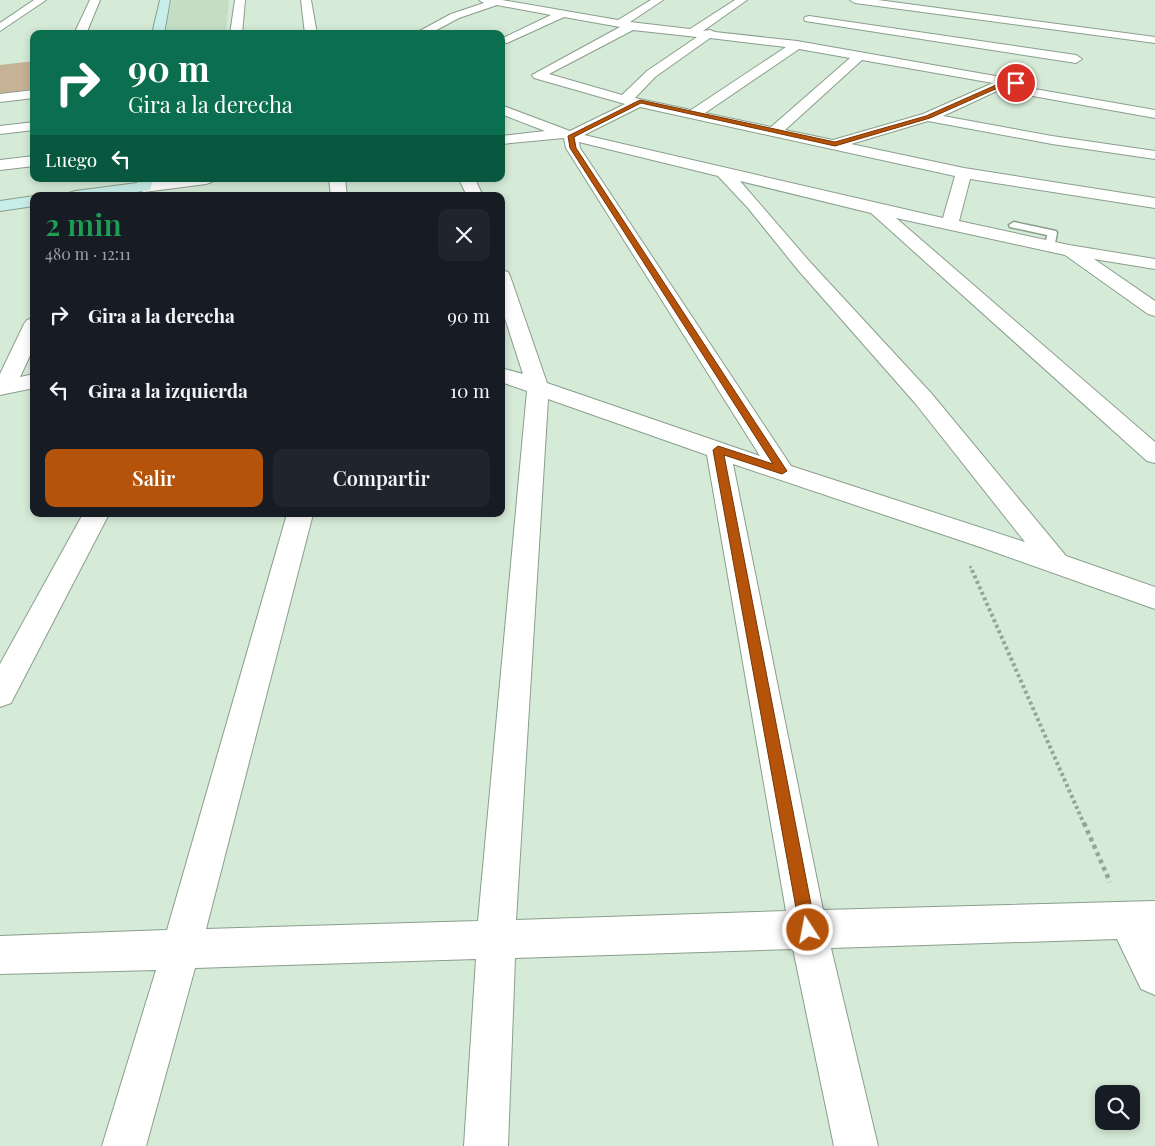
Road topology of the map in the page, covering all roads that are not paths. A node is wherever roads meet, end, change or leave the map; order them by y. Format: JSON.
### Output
{"nodes":[{"id":1,"x":95,"y":0,"type":"edge"},
{"id":2,"x":165,"y":0,"type":"edge"},
{"id":3,"x":240,"y":0,"type":"edge"},
{"id":4,"x":306,"y":0,"type":"edge"},
{"id":5,"x":658,"y":0,"type":"edge"},
{"id":6,"x":742,"y":0,"type":"edge"},
{"id":7,"x":855,"y":0,"type":"edge"},
{"id":8,"x":489,"y":1,"type":"edge"},
{"id":9,"x":38,"y":2,"type":"edge"},
{"id":10,"x":16,"y":6,"type":"dead end"},
{"id":11,"x":824,"y":6,"type":"dead end"},
{"id":12,"x":561,"y":10,"type":"junction"},
{"id":13,"x":626,"y":25,"type":"junction"},
{"id":14,"x":802,"y":25,"type":"junction"},
{"id":15,"x":0,"y":28,"type":"edge"},
{"id":16,"x":82,"y":30,"type":"edge"},
{"id":17,"x":159,"y":30,"type":"edge"},
{"id":18,"x":236,"y":30,"type":"edge"},
{"id":19,"x":310,"y":30,"type":"edge"},
{"id":20,"x":428,"y":30,"type":"edge"},
{"id":21,"x":694,"y":32,"type":"junction"},
{"id":22,"x":710,"y":34,"type":"junction"},
{"id":23,"x":506,"y":40,"type":"dead end"},
{"id":24,"x":1155,"y":40,"type":"edge"},
{"id":25,"x":779,"y":42,"type":"junction"},
{"id":26,"x":797,"y":45,"type":"junction"},
{"id":27,"x":1081,"y":45,"type":"junction"},
{"id":28,"x":860,"y":56,"type":"junction"},
{"id":29,"x":999,"y":84,"type":"junction"},
{"id":30,"x":1062,"y":86,"type":"junction"},
{"id":31,"x":30,"y":94,"type":"edge"},
{"id":32,"x":0,"y":98,"type":"edge"},
{"id":33,"x":633,"y":100,"type":"junction"},
{"id":34,"x":505,"y":111,"type":"edge"},
{"id":35,"x":694,"y":114,"type":"junction"},
{"id":36,"x":1155,"y":114,"type":"edge"},
{"id":37,"x":928,"y":117,"type":"junction"},
{"id":38,"x":30,"y":126,"type":"edge"},
{"id":39,"x":0,"y":130,"type":"edge"},
{"id":40,"x":775,"y":131,"type":"junction"},
{"id":41,"x":565,"y":135,"type":"junction"},
{"id":42,"x":505,"y":140,"type":"edge"},
{"id":43,"x":835,"y":144,"type":"junction"},
{"id":44,"x":1155,"y":155,"type":"edge"},
{"id":45,"x":30,"y":161,"type":"edge"},
{"id":46,"x":0,"y":165,"type":"edge"},
{"id":47,"x":723,"y":172,"type":"junction"},
{"id":48,"x":964,"y":172,"type":"junction"},
{"id":49,"x":160,"y":182,"type":"edge"},
{"id":50,"x":144,"y":183,"type":"edge"},
{"id":51,"x":103,"y":192,"type":"edge"},
{"id":52,"x":30,"y":202,"type":"edge"},
{"id":53,"x":1155,"y":203,"type":"edge"},
{"id":54,"x":0,"y":206,"type":"edge"},
{"id":55,"x":876,"y":209,"type":"junction"},
{"id":56,"x":1014,"y":224,"type":"dead end"},
{"id":57,"x":949,"y":226,"type":"junction"},
{"id":58,"x":1050,"y":246,"type":"junction"},
{"id":59,"x":1069,"y":250,"type":"junction"},
{"id":60,"x":1155,"y":264,"type":"edge"},
{"id":61,"x":505,"y":288,"type":"edge"},
{"id":62,"x":1155,"y":310,"type":"edge"},
{"id":63,"x":30,"y":332,"type":"edge"},
{"id":64,"x":505,"y":376,"type":"edge"},
{"id":65,"x":30,"y":381,"type":"edge"},
{"id":66,"x":3,"y":387,"type":"edge"},
{"id":67,"x":538,"y":388,"type":"junction"},
{"id":68,"x":718,"y":450,"type":"junction"},
{"id":69,"x":1155,"y":455,"type":"edge"},
{"id":70,"x":782,"y":471,"type":"junction"},
{"id":71,"x":94,"y":517,"type":"edge"},
{"id":72,"x":299,"y":517,"type":"edge"},
{"id":73,"x":1056,"y":562,"type":"junction"},
{"id":74,"x":1155,"y":598,"type":"edge"},
{"id":75,"x":0,"y":693,"type":"edge"},
{"id":76,"x":1141,"y":920,"type":"edge"},
{"id":77,"x":808,"y":930,"type":"junction"},
{"id":78,"x":496,"y":940,"type":"junction"},
{"id":79,"x":181,"y":950,"type":"junction"},
{"id":80,"x":0,"y":955,"type":"edge"},
{"id":81,"x":1155,"y":975,"type":"edge"},
{"id":82,"x":124,"y":1146,"type":"edge"},
{"id":83,"x":486,"y":1146,"type":"edge"},
{"id":84,"x":856,"y":1146,"type":"edge"}],
"edges":[{"from":1,"to":16,"type":"street"},
{"from":2,"to":17,"type":"street"},
{"from":3,"to":18,"type":"street"},
{"from":4,"to":19,"type":"street"},
{"from":5,"to":13,"type":"street"},
{"from":6,"to":21,"type":"street"},
{"from":7,"to":27,"type":"street"},
{"from":8,"to":12,"type":"street"},
{"from":8,"to":20,"type":"street"},
{"from":9,"to":10,"type":"street"},
{"from":9,"to":15,"type":"street"},
{"from":11,"to":14,"type":"street"},
{"from":12,"to":13,"type":"street"},
{"from":12,"to":23,"type":"street"},
{"from":13,"to":21,"type":"street"},
{"from":13,"to":33,"type":"street"},
{"from":14,"to":25,"type":"street"},
{"from":14,"to":27,"type":"street"},
{"from":21,"to":22,"type":"street"},
{"from":22,"to":25,"type":"street"},
{"from":22,"to":33,"type":"street"},
{"from":24,"to":27,"type":"street"},
{"from":25,"to":26,"type":"street"},
{"from":26,"to":28,"type":"street"},
{"from":26,"to":35,"type":"street"},
{"from":27,"to":30,"type":"street"},
{"from":28,"to":29,"type":"street"},
{"from":28,"to":40,"type":"street"},
{"from":29,"to":30,"type":"street"},
{"from":29,"to":37,"type":"street"},
{"from":30,"to":36,"type":"street"},
{"from":31,"to":32,"type":"street"},
{"from":33,"to":35,"type":"street"},
{"from":33,"to":41,"type":"street"},
{"from":34,"to":41,"type":"street"},
{"from":35,"to":40,"type":"street"},
{"from":37,"to":43,"type":"street"},
{"from":37,"to":44,"type":"street"},
{"from":38,"to":39,"type":"street"},
{"from":40,"to":43,"type":"street"},
{"from":41,"to":42,"type":"street"},
{"from":41,"to":47,"type":"street"},
{"from":41,"to":70,"type":"street"},
{"from":43,"to":48,"type":"street"},
{"from":45,"to":46,"type":"street"},
{"from":47,"to":55,"type":"street"},
{"from":47,"to":73,"type":"street"},
{"from":48,"to":53,"type":"street"},
{"from":48,"to":57,"type":"street"},
{"from":49,"to":50,"type":"street"},
{"from":50,"to":51,"type":"street"},
{"from":52,"to":54,"type":"street"},
{"from":55,"to":57,"type":"street"},
{"from":55,"to":69,"type":"street"},
{"from":56,"to":58,"type":"lane"},
{"from":57,"to":58,"type":"street"},
{"from":58,"to":59,"type":"street"},
{"from":59,"to":60,"type":"street"},
{"from":59,"to":62,"type":"street"},
{"from":61,"to":67,"type":"street"},
{"from":63,"to":66,"type":"street"},
{"from":64,"to":67,"type":"street"},
{"from":65,"to":66,"type":"street"},
{"from":67,"to":68,"type":"street"},
{"from":67,"to":78,"type":"street"},
{"from":68,"to":70,"type":"street"},
{"from":68,"to":77,"type":"street"},
{"from":70,"to":73,"type":"street"},
{"from":71,"to":75,"type":"street"},
{"from":72,"to":79,"type":"street"},
{"from":73,"to":74,"type":"street"},
{"from":76,"to":77,"type":"street"},
{"from":76,"to":81,"type":"street"},
{"from":77,"to":78,"type":"street"},
{"from":77,"to":84,"type":"street"},
{"from":78,"to":79,"type":"street"},
{"from":78,"to":83,"type":"street"},
{"from":79,"to":80,"type":"street"},
{"from":79,"to":82,"type":"street"}]}
